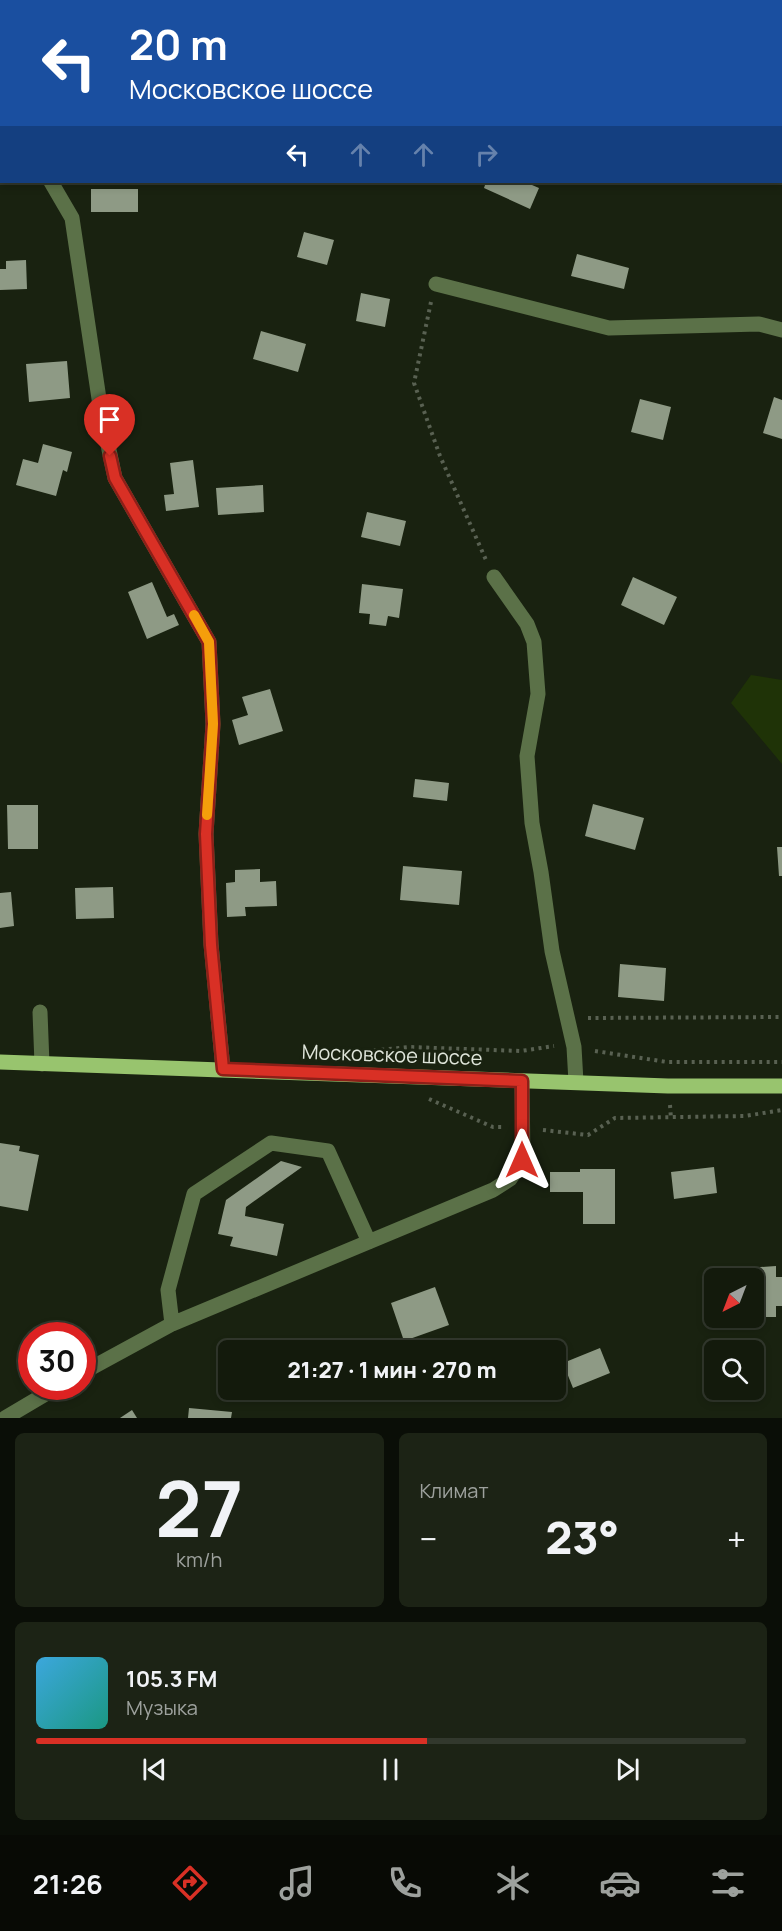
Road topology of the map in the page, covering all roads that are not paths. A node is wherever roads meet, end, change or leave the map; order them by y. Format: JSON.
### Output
{"nodes":[{"id":1,"x":52,"y":183,"type":"edge"},
{"id":2,"x":436,"y":284,"type":"road end"},
{"id":3,"x":782,"y":330,"type":"edge"},
{"id":4,"x":494,"y":577,"type":"road end"},
{"id":5,"x":40,"y":1012,"type":"dead end"},
{"id":6,"x":0,"y":1062,"type":"edge"},
{"id":7,"x":42,"y":1064,"type":"junction"},
{"id":8,"x":223,"y":1069,"type":"junction"},
{"id":9,"x":522,"y":1081,"type":"junction"},
{"id":10,"x":576,"y":1082,"type":"junction"},
{"id":11,"x":782,"y":1086,"type":"edge"},
{"id":12,"x":369,"y":1242,"type":"junction"},
{"id":13,"x":172,"y":1324,"type":"junction"},
{"id":14,"x":96,"y":1365,"type":"edge"},
{"id":15,"x":35,"y":1400,"type":"edge"},
{"id":16,"x":5,"y":1418,"type":"edge"}],
"edges":[{"from":1,"to":8,"type":"street"},
{"from":2,"to":3,"type":"street"},
{"from":4,"to":10,"type":"street"},
{"from":5,"to":7,"type":"street"},
{"from":6,"to":7,"type":"main road","name":"Московское шоссе"},
{"from":7,"to":8,"type":"main road","name":"Московское шоссе"},
{"from":8,"to":9,"type":"main road","name":"Московское шоссе"},
{"from":9,"to":10,"type":"main road","name":"Московское шоссе"},
{"from":9,"to":12,"type":"street"},
{"from":10,"to":11,"type":"main road","name":"Московское шоссе"},
{"from":12,"to":13,"type":"street"},
{"from":12,"to":13,"type":"street"},
{"from":13,"to":14,"type":"street"},
{"from":15,"to":16,"type":"street"}]}
